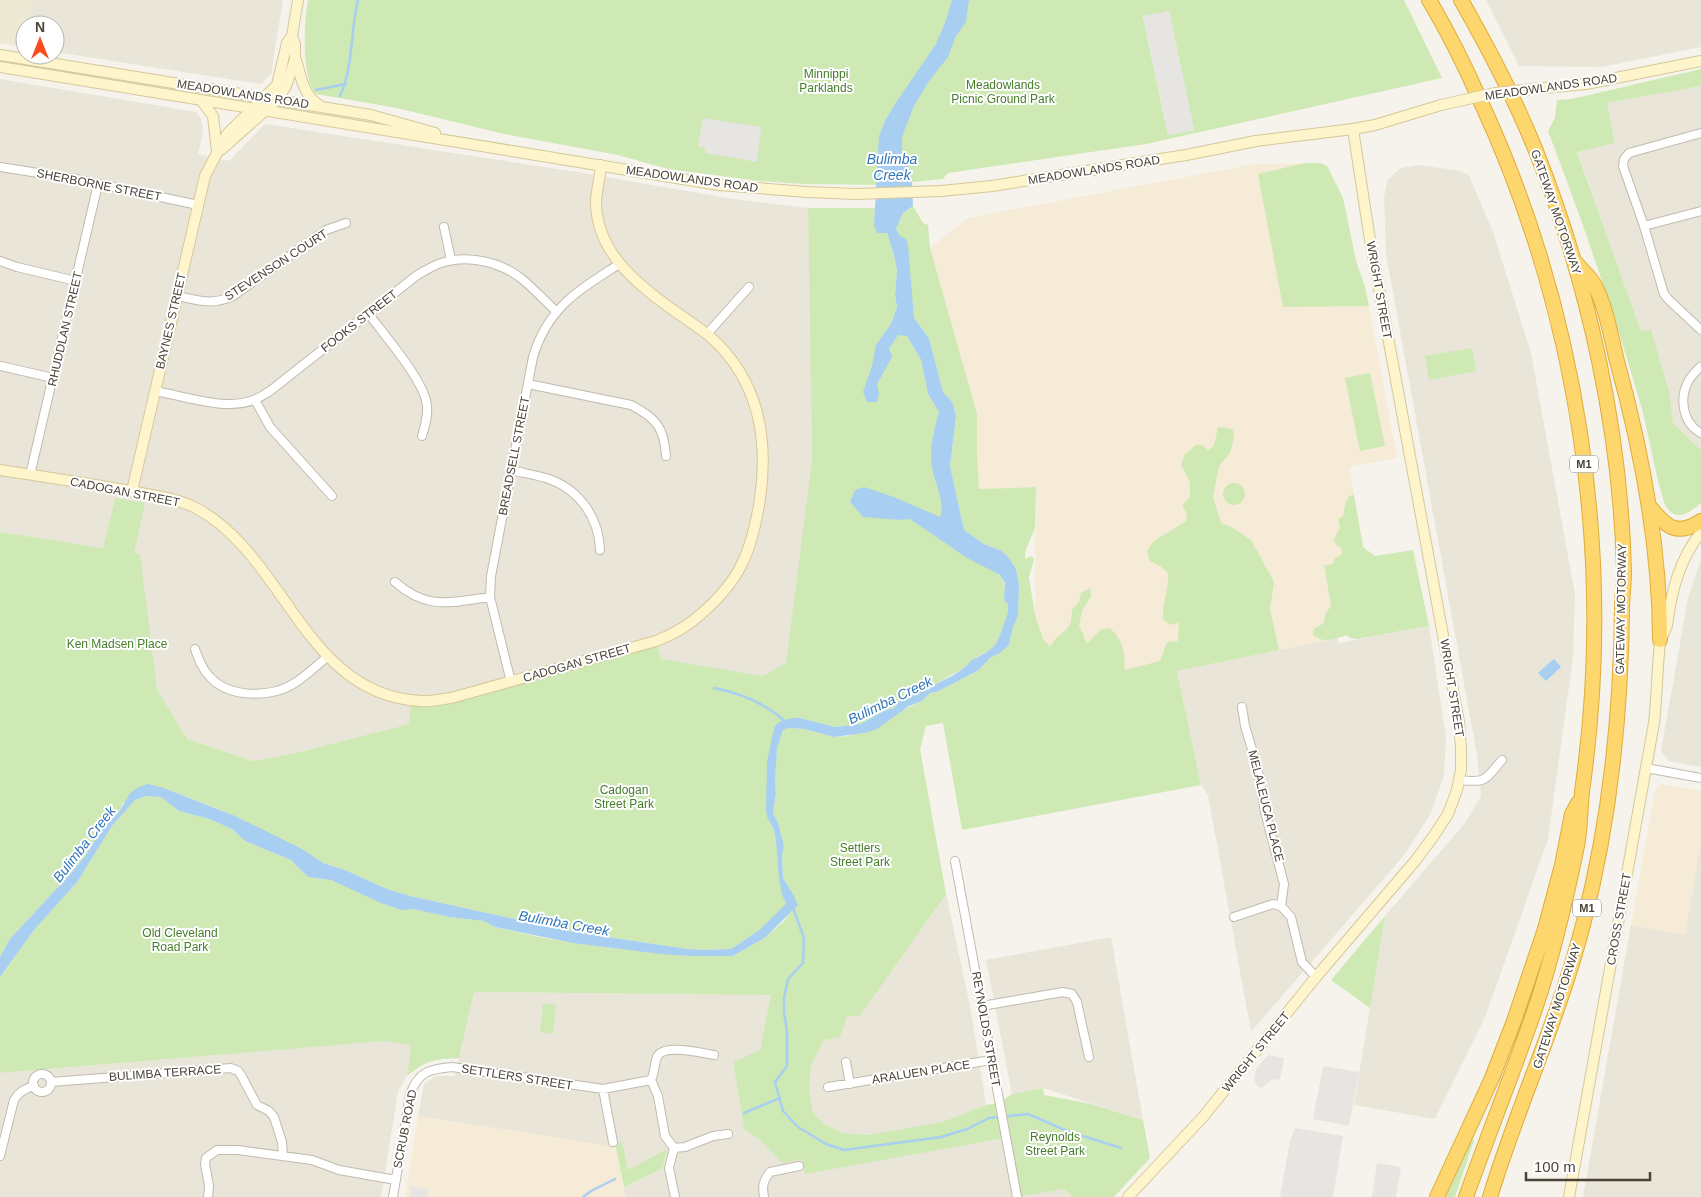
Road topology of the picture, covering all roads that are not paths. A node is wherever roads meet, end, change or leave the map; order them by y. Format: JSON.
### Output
{"nodes":[{"id":1,"x":298,"y":0,"type":"edge"},
{"id":2,"x":1429,"y":0,"type":"edge"},
{"id":3,"x":1461,"y":0,"type":"edge"},
{"id":4,"x":292,"y":36,"type":"junction"},
{"id":5,"x":0,"y":55,"type":"edge"},
{"id":6,"x":295,"y":58,"type":"junction"},
{"id":7,"x":1701,"y":61,"type":"edge"},
{"id":8,"x":0,"y":67,"type":"edge"},
{"id":9,"x":266,"y":97,"type":"junction"},
{"id":10,"x":278,"y":99,"type":"junction"},
{"id":11,"x":201,"y":100,"type":"junction"},
{"id":12,"x":323,"y":107,"type":"junction"},
{"id":13,"x":254,"y":108,"type":"junction"},
{"id":14,"x":265,"y":110,"type":"junction"},
{"id":15,"x":1352,"y":129,"type":"junction"},
{"id":16,"x":1701,"y":132,"type":"edge"},
{"id":17,"x":482,"y":146,"type":"junction"},
{"id":18,"x":217,"y":152,"type":"junction"},
{"id":19,"x":601,"y":165,"type":"junction"},
{"id":20,"x":0,"y":167,"type":"edge"},
{"id":21,"x":98,"y":184,"type":"junction"},
{"id":22,"x":198,"y":205,"type":"junction"},
{"id":23,"x":1701,"y":211,"type":"edge"},
{"id":24,"x":346,"y":223,"type":"dead end"},
{"id":25,"x":1644,"y":226,"type":"junction"},
{"id":26,"x":444,"y":227,"type":"dead end"},
{"id":27,"x":451,"y":260,"type":"junction"},
{"id":28,"x":1573,"y":260,"type":"junction"},
{"id":29,"x":0,"y":261,"type":"edge"},
{"id":30,"x":619,"y":264,"type":"junction"},
{"id":31,"x":76,"y":281,"type":"junction"},
{"id":32,"x":749,"y":287,"type":"dead end"},
{"id":33,"x":177,"y":296,"type":"junction"},
{"id":34,"x":556,"y":311,"type":"junction"},
{"id":35,"x":368,"y":313,"type":"junction"},
{"id":36,"x":1701,"y":330,"type":"edge"},
{"id":37,"x":707,"y":334,"type":"junction"},
{"id":38,"x":1701,"y":365,"type":"edge"},
{"id":39,"x":2,"y":366,"type":"dead end"},
{"id":40,"x":54,"y":378,"type":"junction"},
{"id":41,"x":528,"y":384,"type":"junction"},
{"id":42,"x":155,"y":391,"type":"junction"},
{"id":43,"x":255,"y":400,"type":"junction"},
{"id":44,"x":1701,"y":433,"type":"edge"},
{"id":45,"x":422,"y":436,"type":"dead end"},
{"id":46,"x":666,"y":456,"type":"dead end"},
{"id":47,"x":0,"y":470,"type":"edge"},
{"id":48,"x":511,"y":470,"type":"junction"},
{"id":49,"x":30,"y":475,"type":"junction"},
{"id":50,"x":132,"y":491,"type":"junction"},
{"id":51,"x":332,"y":496,"type":"dead end"},
{"id":52,"x":1650,"y":507,"type":"junction"},
{"id":53,"x":1701,"y":521,"type":"edge"},
{"id":54,"x":1701,"y":532,"type":"edge"},
{"id":55,"x":600,"y":550,"type":"dead end"},
{"id":56,"x":395,"y":582,"type":"dead end"},
{"id":57,"x":490,"y":597,"type":"junction"},
{"id":58,"x":1660,"y":640,"type":"junction"},
{"id":59,"x":195,"y":650,"type":"dead end"},
{"id":60,"x":327,"y":657,"type":"junction"},
{"id":61,"x":511,"y":682,"type":"junction"},
{"id":62,"x":1242,"y":708,"type":"dead end"},
{"id":63,"x":1502,"y":760,"type":"dead end"},
{"id":64,"x":1646,"y":768,"type":"junction"},
{"id":65,"x":1701,"y":778,"type":"edge"},
{"id":66,"x":1459,"y":780,"type":"junction"},
{"id":67,"x":1581,"y":799,"type":"junction"},
{"id":68,"x":955,"y":861,"type":"dead end"},
{"id":69,"x":1282,"y":906,"type":"junction"},
{"id":70,"x":1234,"y":917,"type":"dead end"},
{"id":71,"x":1316,"y":977,"type":"junction"},
{"id":72,"x":982,"y":1006,"type":"junction"},
{"id":73,"x":714,"y":1055,"type":"dead end"},
{"id":74,"x":1089,"y":1057,"type":"dead end"},
{"id":75,"x":991,"y":1060,"type":"junction"},
{"id":76,"x":846,"y":1062,"type":"dead end"},
{"id":77,"x":431,"y":1069,"type":"joint"},
{"id":78,"x":650,"y":1080,"type":"junction"},
{"id":79,"x":51,"y":1082,"type":"junction"},
{"id":80,"x":850,"y":1084,"type":"junction"},
{"id":81,"x":34,"y":1086,"type":"junction"},
{"id":82,"x":828,"y":1087,"type":"dead end"},
{"id":83,"x":603,"y":1089,"type":"junction"},
{"id":84,"x":728,"y":1134,"type":"dead end"},
{"id":85,"x":612,"y":1142,"type":"dead end"},
{"id":86,"x":674,"y":1148,"type":"junction"},
{"id":87,"x":0,"y":1156,"type":"edge"},
{"id":88,"x":284,"y":1156,"type":"junction"},
{"id":89,"x":799,"y":1166,"type":"dead end"},
{"id":90,"x":396,"y":1180,"type":"junction"},
{"id":91,"x":208,"y":1197,"type":"edge"},
{"id":92,"x":393,"y":1197,"type":"edge"},
{"id":93,"x":675,"y":1197,"type":"edge"},
{"id":94,"x":764,"y":1197,"type":"edge"},
{"id":95,"x":1017,"y":1197,"type":"edge"},
{"id":96,"x":1128,"y":1197,"type":"edge"},
{"id":97,"x":1437,"y":1197,"type":"edge"},
{"id":98,"x":1466,"y":1197,"type":"edge"},
{"id":99,"x":1490,"y":1197,"type":"edge"},
{"id":100,"x":1569,"y":1197,"type":"edge"}],
"edges":[{"from":1,"to":4,"type":"street"},
{"from":2,"to":67,"type":"highway","name":"GATEWAY MOTORWAY","number":"M1"},
{"from":3,"to":28,"type":"highway","name":"GATEWAY MOTORWAY","number":"M1"},
{"from":4,"to":6,"type":"street"},
{"from":4,"to":9,"type":"street","name":"BAYNES STREET"},
{"from":5,"to":9,"type":"street","name":"MEADOWLANDS ROAD"},
{"from":6,"to":10,"type":"street"},
{"from":6,"to":12,"type":"street"},
{"from":7,"to":15,"type":"street","name":"MEADOWLANDS ROAD","bridge":true},
{"from":8,"to":11,"type":"street","name":"MEADOWLANDS ROAD"},
{"from":9,"to":10,"type":"street","name":"MEADOWLANDS ROAD"},
{"from":9,"to":13,"type":"street","name":"BAYNES STREET"},
{"from":10,"to":12,"type":"street","name":"MEADOWLANDS ROAD"},
{"from":10,"to":14,"type":"street","name":"BAYNES STREET"},
{"from":11,"to":13,"type":"street","name":"MEADOWLANDS ROAD"},
{"from":11,"to":18,"type":"street"},
{"from":12,"to":17,"type":"street","name":"MEADOWLANDS ROAD"},
{"from":13,"to":14,"type":"street","name":"MEADOWLANDS ROAD"},
{"from":13,"to":18,"type":"street","name":"BAYNES STREET"},
{"from":14,"to":17,"type":"street","name":"MEADOWLANDS ROAD"},
{"from":14,"to":18,"type":"street","name":"BAYNES STREET"},
{"from":15,"to":19,"type":"street","name":"MEADOWLANDS ROAD"},
{"from":15,"to":66,"type":"street","name":"WRIGHT STREET"},
{"from":16,"to":25,"type":"street"},
{"from":17,"to":19,"type":"street","name":"MEADOWLANDS ROAD"},
{"from":18,"to":22,"type":"street","name":"BAYNES STREET"},
{"from":19,"to":30,"type":"street","name":"CADOGAN STREET"},
{"from":20,"to":21,"type":"street","name":"SHERBORNE STREET"},
{"from":21,"to":22,"type":"street","name":"SHERBORNE STREET"},
{"from":21,"to":31,"type":"street","name":"RHUDDLAN STREET"},
{"from":22,"to":33,"type":"street","name":"BAYNES STREET"},
{"from":23,"to":25,"type":"street"},
{"from":24,"to":33,"type":"street","name":"STEVENSON COURT"},
{"from":25,"to":36,"type":"street"},
{"from":26,"to":27,"type":"street"},
{"from":27,"to":34,"type":"street","name":"FOOKS STREET"},
{"from":27,"to":35,"type":"street","name":"FOOKS STREET"},
{"from":28,"to":52,"type":"highway"},
{"from":28,"to":99,"type":"highway","name":"GATEWAY MOTORWAY","number":"M1"},
{"from":29,"to":31,"type":"street"},
{"from":30,"to":34,"type":"street","name":"BREADSELL STREET"},
{"from":30,"to":37,"type":"street","name":"CADOGAN STREET"},
{"from":31,"to":40,"type":"street","name":"RHUDDLAN STREET"},
{"from":32,"to":37,"type":"street"},
{"from":33,"to":42,"type":"street","name":"BAYNES STREET"},
{"from":34,"to":41,"type":"street","name":"BREADSELL STREET"},
{"from":35,"to":43,"type":"street","name":"FOOKS STREET"},
{"from":35,"to":45,"type":"street"},
{"from":37,"to":61,"type":"street","name":"CADOGAN STREET"},
{"from":38,"to":44,"type":"street"},
{"from":39,"to":40,"type":"street"},
{"from":40,"to":49,"type":"street","name":"RHUDDLAN STREET"},
{"from":41,"to":46,"type":"street"},
{"from":41,"to":48,"type":"street","name":"BREADSELL STREET"},
{"from":42,"to":43,"type":"street","name":"FOOKS STREET"},
{"from":42,"to":50,"type":"street","name":"BAYNES STREET"},
{"from":43,"to":51,"type":"street"},
{"from":47,"to":49,"type":"street","name":"CADOGAN STREET"},
{"from":48,"to":55,"type":"street"},
{"from":48,"to":57,"type":"street","name":"BREADSELL STREET"},
{"from":49,"to":50,"type":"street","name":"CADOGAN STREET"},
{"from":50,"to":60,"type":"street","name":"CADOGAN STREET"},
{"from":52,"to":53,"type":"highway"},
{"from":52,"to":58,"type":"highway"},
{"from":54,"to":58,"type":"street","name":"CROSS STREET"},
{"from":56,"to":57,"type":"street"},
{"from":57,"to":61,"type":"street","name":"BREADSELL STREET"},
{"from":58,"to":64,"type":"street","name":"CROSS STREET"},
{"from":59,"to":60,"type":"street"},
{"from":60,"to":61,"type":"street","name":"CADOGAN STREET"},
{"from":62,"to":69,"type":"street","name":"MELALEUCA PLACE"},
{"from":63,"to":66,"type":"street"},
{"from":64,"to":65,"type":"street"},
{"from":64,"to":100,"type":"street","name":"CROSS STREET"},
{"from":66,"to":71,"type":"street","name":"WRIGHT STREET"},
{"from":67,"to":97,"type":"highway"},
{"from":67,"to":98,"type":"highway","name":"GATEWAY MOTORWAY","number":"M1"},
{"from":68,"to":72,"type":"street","name":"REYNOLDS STREET"},
{"from":69,"to":70,"type":"street"},
{"from":69,"to":71,"type":"street"},
{"from":71,"to":96,"type":"street","name":"WRIGHT STREET"},
{"from":72,"to":74,"type":"street"},
{"from":72,"to":75,"type":"street","name":"REYNOLDS STREET"},
{"from":73,"to":78,"type":"street"},
{"from":75,"to":80,"type":"street","name":"ARALUEN PLACE"},
{"from":75,"to":95,"type":"street","name":"REYNOLDS STREET"},
{"from":76,"to":80,"type":"street"},
{"from":77,"to":83,"type":"street","name":"SETTLERS STREET"},
{"from":77,"to":90,"type":"street","name":"SCRUB ROAD"},
{"from":78,"to":83,"type":"street","name":"SETTLERS STREET"},
{"from":78,"to":86,"type":"street"},
{"from":79,"to":81,"type":"street"},
{"from":79,"to":81,"type":"street"},
{"from":79,"to":88,"type":"street","name":"BULIMBA TERRACE"},
{"from":80,"to":82,"type":"street","name":"ARALUEN PLACE"},
{"from":81,"to":87,"type":"street"},
{"from":83,"to":85,"type":"street"},
{"from":84,"to":86,"type":"street"},
{"from":86,"to":93,"type":"street"},
{"from":88,"to":90,"type":"street"},
{"from":88,"to":91,"type":"street"},
{"from":89,"to":94,"type":"street"},
{"from":90,"to":92,"type":"street","name":"SCRUB ROAD"}]}
